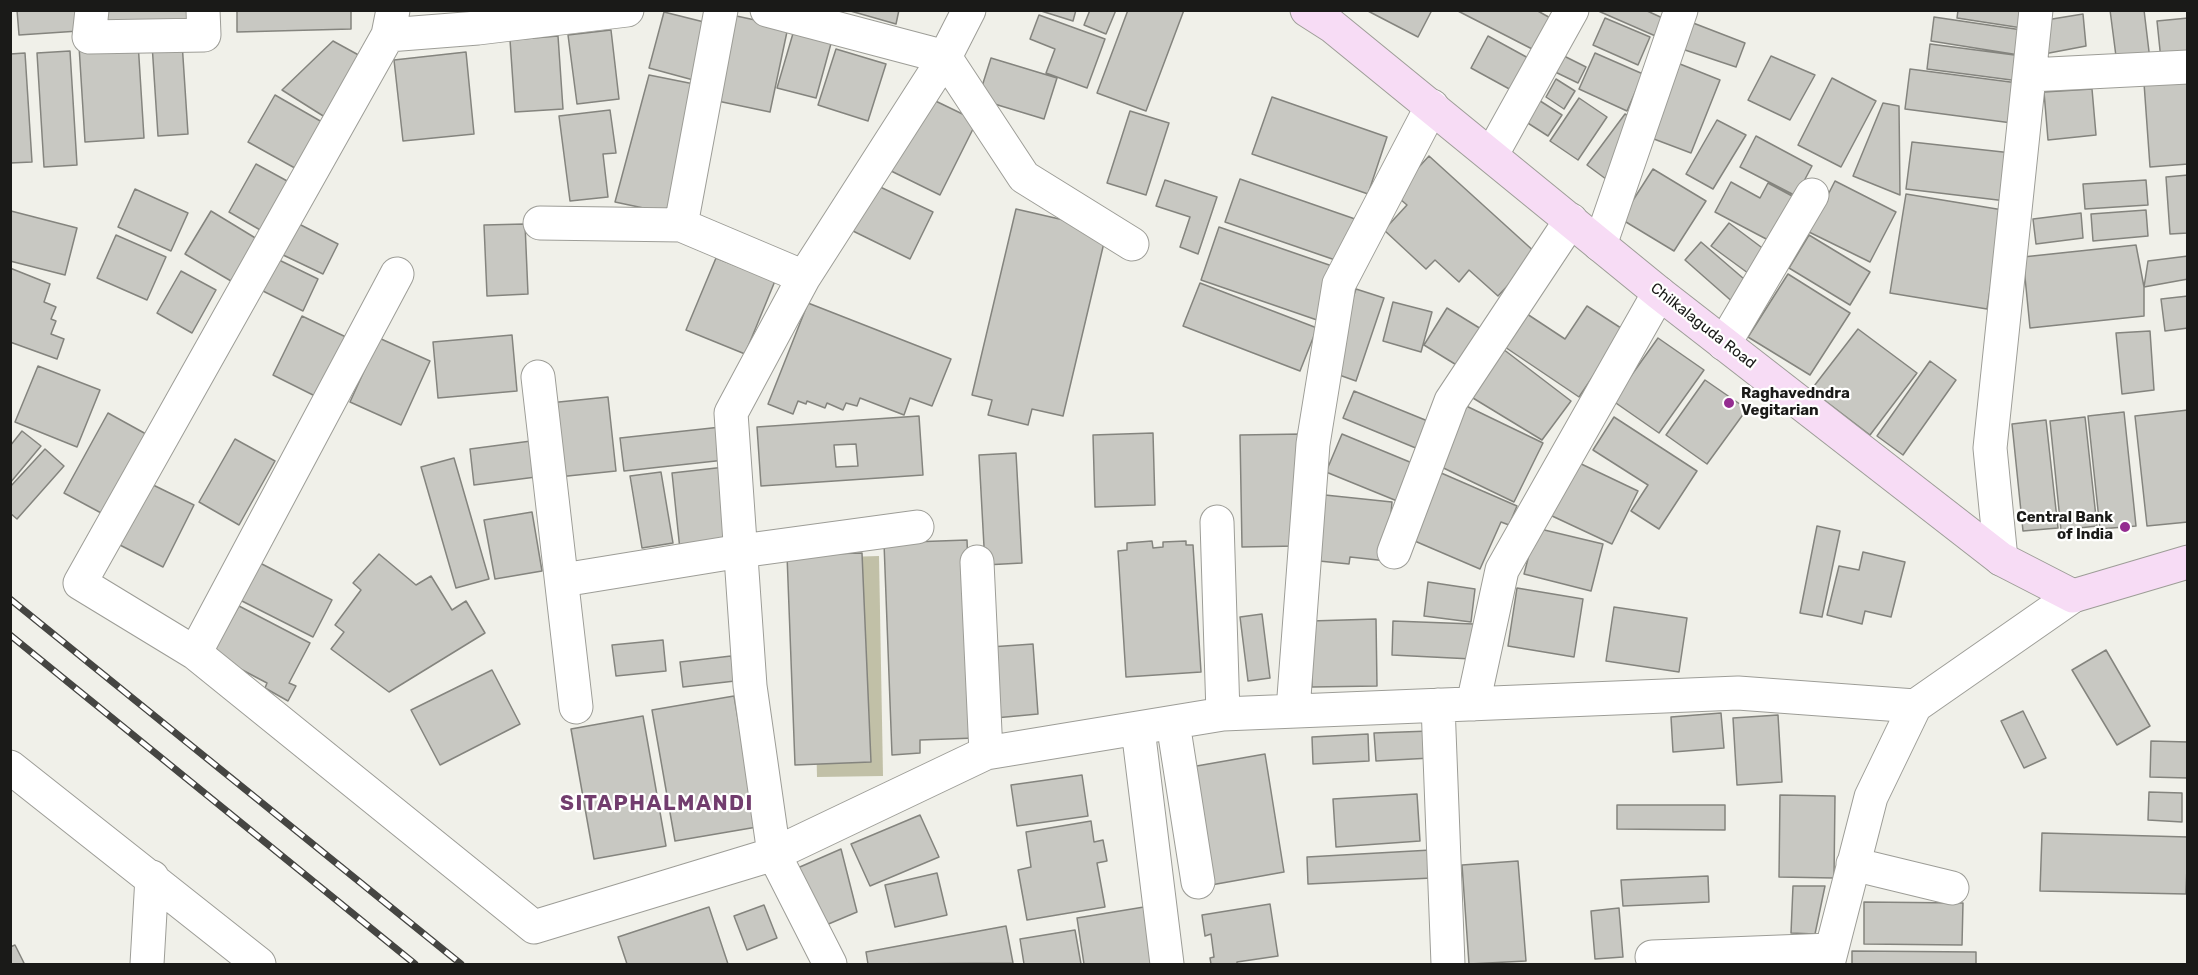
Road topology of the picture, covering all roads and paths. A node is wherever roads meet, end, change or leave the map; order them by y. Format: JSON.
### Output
{"nodes":[{"id":1,"x":92,"y":10,"type":"edge"},
{"id":2,"x":203,"y":10,"type":"edge"},
{"id":3,"x":627,"y":10,"type":"edge"},
{"id":4,"x":721,"y":10,"type":"edge"},
{"id":5,"x":767,"y":10,"type":"edge"},
{"id":6,"x":969,"y":10,"type":"edge"},
{"id":7,"x":1307,"y":10,"type":"edge"},
{"id":8,"x":1572,"y":10,"type":"edge"},
{"id":9,"x":1681,"y":10,"type":"edge"},
{"id":10,"x":2036,"y":10,"type":"edge"},
{"id":11,"x":478,"y":20,"type":"edge"},
{"id":12,"x":390,"y":23,"type":"edge"},
{"id":13,"x":945,"y":57,"type":"junction"},
{"id":14,"x":2187,"y":67,"type":"edge"},
{"id":15,"x":2030,"y":75,"type":"junction"},
{"id":16,"x":1432,"y":106,"type":"junction"},
{"id":17,"x":1492,"y":154,"type":"junction"},
{"id":18,"x":1812,"y":195,"type":"dead end"},
{"id":19,"x":1570,"y":220,"type":"junction"},
{"id":20,"x":540,"y":223,"type":"dead end"},
{"id":21,"x":681,"y":225,"type":"junction"},
{"id":22,"x":1132,"y":243,"type":"dead end"},
{"id":23,"x":1600,"y":245,"type":"junction"},
{"id":24,"x":397,"y":274,"type":"dead end"},
{"id":25,"x":804,"y":277,"type":"junction"},
{"id":26,"x":1659,"y":293,"type":"junction"},
{"id":27,"x":1724,"y":344,"type":"junction"},
{"id":28,"x":538,"y":377,"type":"dead end"},
{"id":29,"x":1217,"y":522,"type":"dead end"},
{"id":30,"x":917,"y":527,"type":"dead end"},
{"id":31,"x":741,"y":551,"type":"junction"},
{"id":32,"x":1394,"y":552,"type":"dead end"},
{"id":33,"x":2001,"y":559,"type":"junction"},
{"id":34,"x":977,"y":562,"type":"dead end"},
{"id":35,"x":2187,"y":562,"type":"edge"},
{"id":36,"x":563,"y":580,"type":"junction"},
{"id":37,"x":2073,"y":596,"type":"junction"},
{"id":38,"x":195,"y":653,"type":"junction"},
{"id":39,"x":1473,"y":704,"type":"junction"},
{"id":40,"x":1438,"y":705,"type":"junction"},
{"id":41,"x":1915,"y":706,"type":"junction"},
{"id":42,"x":576,"y":707,"type":"dead end"},
{"id":43,"x":1293,"y":710,"type":"junction"},
{"id":44,"x":1223,"y":714,"type":"junction"},
{"id":45,"x":1173,"y":723,"type":"junction"},
{"id":46,"x":1138,"y":729,"type":"junction"},
{"id":47,"x":986,"y":753,"type":"junction"},
{"id":48,"x":10,"y":767,"type":"edge"},
{"id":49,"x":774,"y":854,"type":"junction"},
{"id":50,"x":1853,"y":864,"type":"junction"},
{"id":51,"x":152,"y":877,"type":"junction"},
{"id":52,"x":1198,"y":882,"type":"dead end"},
{"id":53,"x":1952,"y":888,"type":"dead end"},
{"id":54,"x":1652,"y":957,"type":"dead end"},
{"id":55,"x":1830,"y":957,"type":"edge"},
{"id":56,"x":147,"y":964,"type":"edge"},
{"id":57,"x":259,"y":964,"type":"edge"},
{"id":58,"x":830,"y":964,"type":"edge"},
{"id":59,"x":1167,"y":964,"type":"edge"},
{"id":60,"x":1448,"y":964,"type":"edge"}],
"edges":[{"from":1,"to":2,"type":"street"},
{"from":3,"to":11,"type":"street"},
{"from":4,"to":21,"type":"street"},
{"from":5,"to":13,"type":"street"},
{"from":6,"to":13,"type":"street"},
{"from":7,"to":16,"type":"main road","name":"Chilkalaguda Road"},
{"from":8,"to":17,"type":"street"},
{"from":9,"to":23,"type":"street"},
{"from":10,"to":15,"type":"street"},
{"from":11,"to":12,"type":"street"},
{"from":12,"to":38,"type":"street"},
{"from":13,"to":22,"type":"street"},
{"from":13,"to":25,"type":"street"},
{"from":14,"to":15,"type":"street"},
{"from":15,"to":33,"type":"street"},
{"from":16,"to":17,"type":"main road","name":"Chilkalaguda Road"},
{"from":16,"to":43,"type":"street"},
{"from":17,"to":19,"type":"main road","name":"Chilkalaguda Road"},
{"from":18,"to":27,"type":"street"},
{"from":19,"to":23,"type":"main road","name":"Chilkalaguda Road"},
{"from":19,"to":32,"type":"street"},
{"from":20,"to":21,"type":"street"},
{"from":21,"to":25,"type":"street"},
{"from":23,"to":26,"type":"main road","name":"Chilkalaguda Road"},
{"from":24,"to":38,"type":"street"},
{"from":25,"to":31,"type":"street"},
{"from":26,"to":27,"type":"main road","name":"Chilkalaguda Road"},
{"from":26,"to":39,"type":"street"},
{"from":27,"to":33,"type":"main road","name":"Chilkalaguda Road"},
{"from":28,"to":36,"type":"street"},
{"from":29,"to":44,"type":"street"},
{"from":30,"to":31,"type":"street"},
{"from":31,"to":36,"type":"street"},
{"from":31,"to":49,"type":"street"},
{"from":33,"to":37,"type":"main road","name":"Chilkalaguda Road"},
{"from":34,"to":47,"type":"street"},
{"from":35,"to":37,"type":"main road"},
{"from":36,"to":42,"type":"street"},
{"from":37,"to":41,"type":"street"},
{"from":38,"to":49,"type":"street"},
{"from":39,"to":40,"type":"street"},
{"from":39,"to":41,"type":"street"},
{"from":40,"to":43,"type":"street"},
{"from":40,"to":60,"type":"street"},
{"from":41,"to":50,"type":"street"},
{"from":43,"to":44,"type":"street"},
{"from":44,"to":45,"type":"street"},
{"from":45,"to":46,"type":"street"},
{"from":45,"to":52,"type":"street"},
{"from":46,"to":47,"type":"street"},
{"from":46,"to":59,"type":"street"},
{"from":47,"to":49,"type":"street"},
{"from":48,"to":51,"type":"street"},
{"from":49,"to":58,"type":"street"},
{"from":50,"to":53,"type":"street"},
{"from":50,"to":55,"type":"street"},
{"from":51,"to":56,"type":"street"},
{"from":51,"to":57,"type":"street"},
{"from":54,"to":55,"type":"street"}]}
